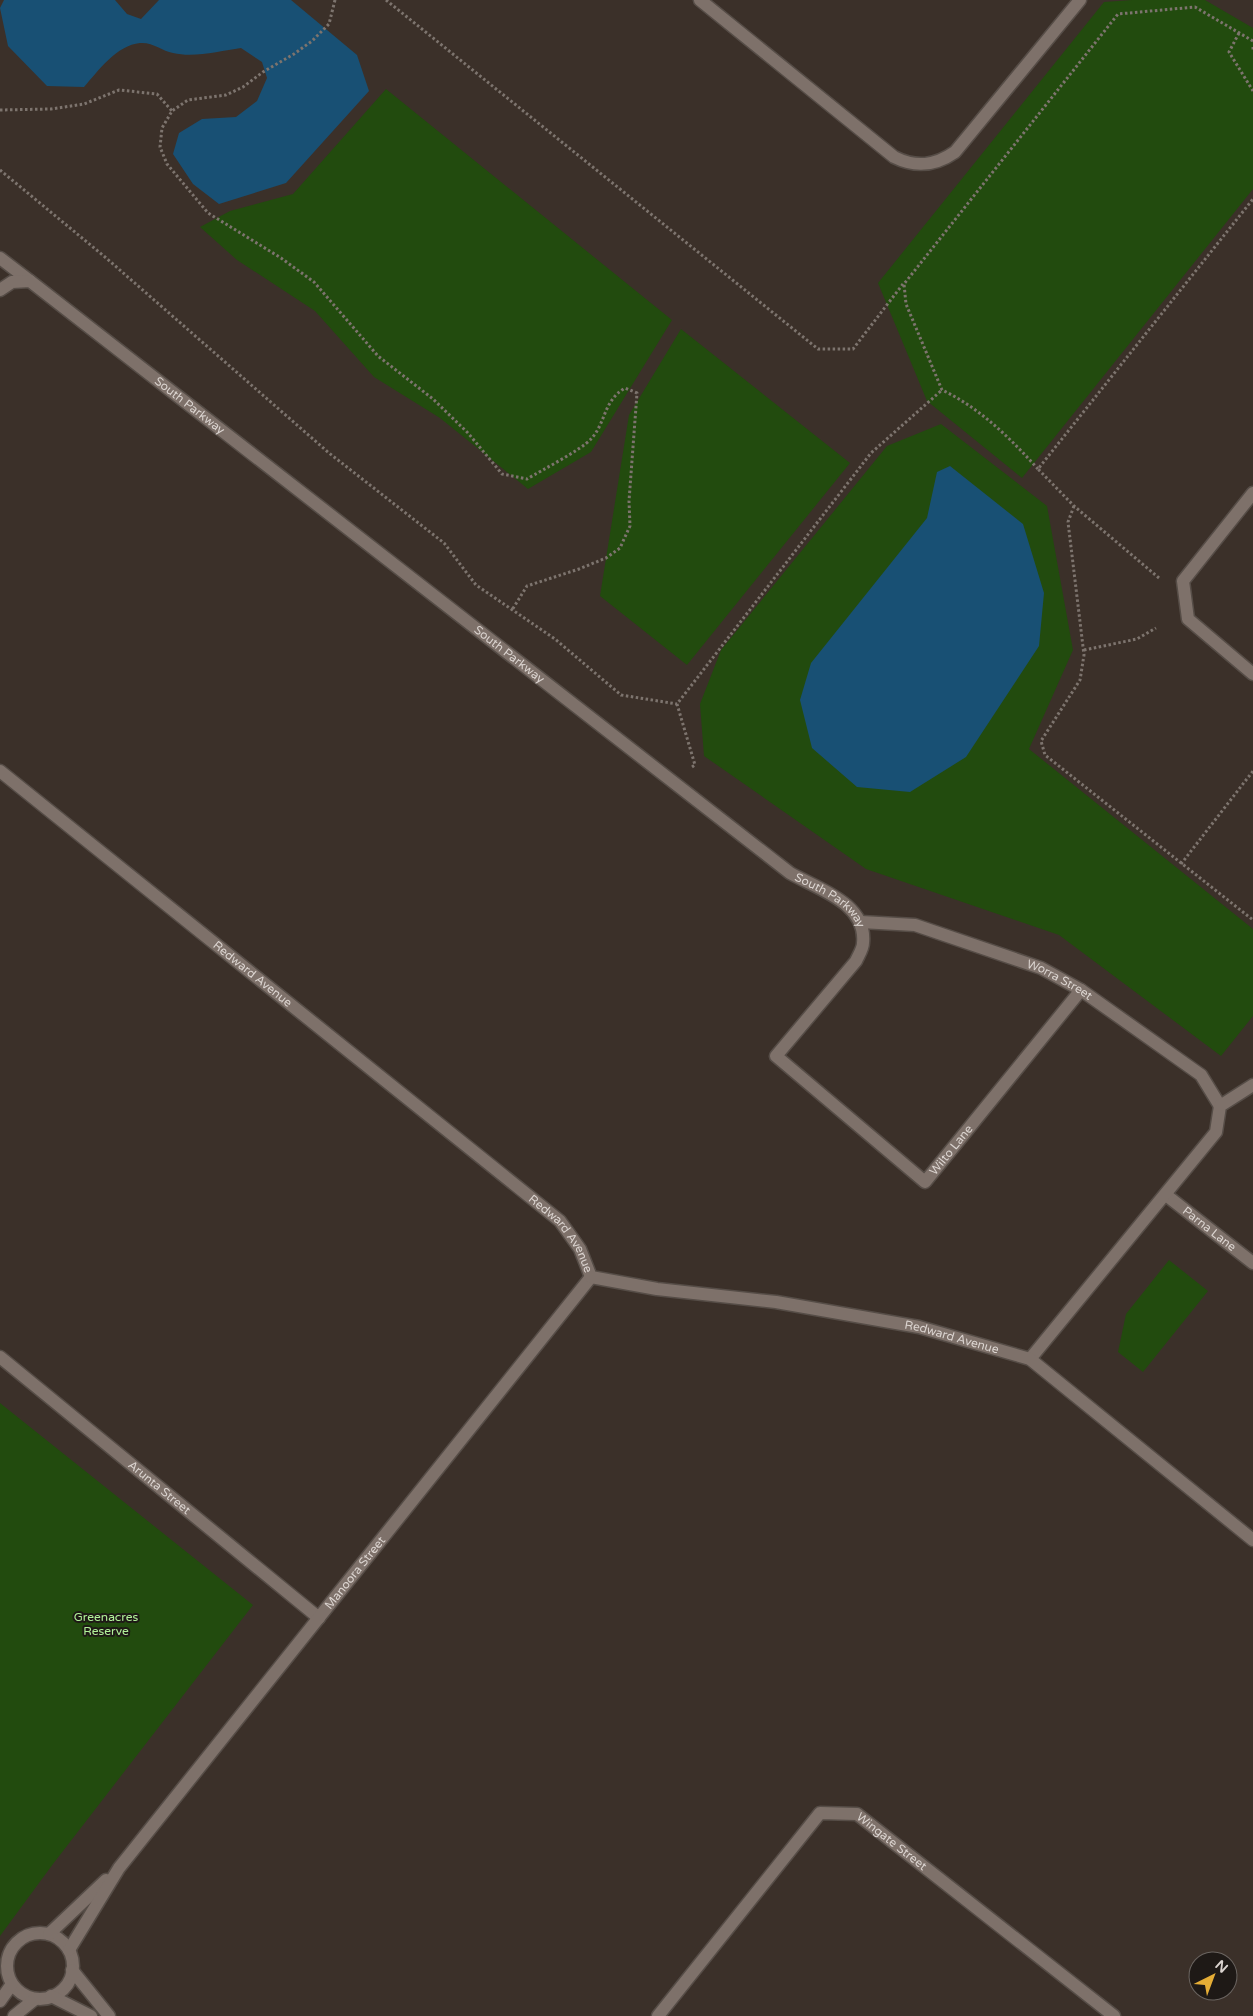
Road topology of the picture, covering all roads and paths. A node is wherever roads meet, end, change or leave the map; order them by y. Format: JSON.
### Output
{"nodes":[{"id":1,"x":335,"y":0,"type":"edge"},
{"id":2,"x":386,"y":0,"type":"edge"},
{"id":3,"x":700,"y":0,"type":"edge"},
{"id":4,"x":1080,"y":0,"type":"edge"},
{"id":5,"x":1239,"y":33,"type":"junction"},
{"id":6,"x":1253,"y":41,"type":"edge"},
{"id":7,"x":1253,"y":47,"type":"edge"},
{"id":8,"x":1253,"y":52,"type":"edge"},
{"id":9,"x":1253,"y":91,"type":"edge"},
{"id":10,"x":0,"y":110,"type":"edge"},
{"id":11,"x":172,"y":111,"type":"junction"},
{"id":12,"x":0,"y":170,"type":"edge"},
{"id":13,"x":1253,"y":198,"type":"edge"},
{"id":14,"x":0,"y":258,"type":"edge"},
{"id":15,"x":30,"y":282,"type":"junction"},
{"id":16,"x":904,"y":284,"type":"junction"},
{"id":17,"x":0,"y":290,"type":"edge"},
{"id":18,"x":942,"y":390,"type":"junction"},
{"id":19,"x":1038,"y":469,"type":"junction"},
{"id":20,"x":1253,"y":493,"type":"edge"},
{"id":21,"x":1074,"y":506,"type":"junction"},
{"id":22,"x":1159,"y":578,"type":"dead end"},
{"id":23,"x":512,"y":610,"type":"junction"},
{"id":24,"x":1156,"y":628,"type":"dead end"},
{"id":25,"x":1084,"y":650,"type":"junction"},
{"id":26,"x":1253,"y":674,"type":"edge"},
{"id":27,"x":677,"y":704,"type":"junction"},
{"id":28,"x":0,"y":771,"type":"edge"},
{"id":29,"x":1253,"y":771,"type":"edge"},
{"id":30,"x":678,"y":786,"type":"junction"},
{"id":31,"x":1181,"y":864,"type":"junction"},
{"id":32,"x":1253,"y":920,"type":"edge"},
{"id":33,"x":861,"y":922,"type":"junction"},
{"id":34,"x":1081,"y":990,"type":"junction"},
{"id":35,"x":776,"y":1056,"type":"joint"},
{"id":36,"x":1253,"y":1085,"type":"edge"},
{"id":37,"x":1220,"y":1106,"type":"junction"},
{"id":38,"x":1166,"y":1194,"type":"junction"},
{"id":39,"x":1253,"y":1263,"type":"edge"},
{"id":40,"x":591,"y":1277,"type":"junction"},
{"id":41,"x":0,"y":1357,"type":"edge"},
{"id":42,"x":1030,"y":1359,"type":"junction"},
{"id":43,"x":1253,"y":1540,"type":"edge"},
{"id":44,"x":319,"y":1618,"type":"junction"},
{"id":45,"x":119,"y":1868,"type":"junction"},
{"id":46,"x":49,"y":1934,"type":"junction"},
{"id":47,"x":69,"y":1950,"type":"junction"},
{"id":48,"x":72,"y":1970,"type":"junction"},
{"id":49,"x":12,"y":1984,"type":"junction"},
{"id":50,"x":51,"y":1996,"type":"junction"},
{"id":51,"x":35,"y":1999,"type":"junction"},
{"id":52,"x":0,"y":2001,"type":"edge"},
{"id":53,"x":14,"y":2016,"type":"edge"},
{"id":54,"x":91,"y":2016,"type":"edge"},
{"id":55,"x":109,"y":2016,"type":"edge"},
{"id":56,"x":658,"y":2016,"type":"edge"},
{"id":57,"x":1114,"y":2016,"type":"edge"}],
"edges":[{"from":1,"to":11,"type":"path"},
{"from":2,"to":16,"type":"path"},
{"from":3,"to":4,"type":"street"},
{"from":5,"to":6,"type":"path"},
{"from":5,"to":9,"type":"path"},
{"from":5,"to":16,"type":"path"},
{"from":7,"to":8,"type":"path"},
{"from":10,"to":11,"type":"path"},
{"from":11,"to":23,"type":"path"},
{"from":12,"to":23,"type":"path"},
{"from":13,"to":19,"type":"path"},
{"from":14,"to":15,"type":"street","name":"South Parkway"},
{"from":15,"to":17,"type":"street"},
{"from":15,"to":30,"type":"street","name":"South Parkway"},
{"from":16,"to":18,"type":"path"},
{"from":18,"to":19,"type":"path"},
{"from":18,"to":27,"type":"path"},
{"from":19,"to":21,"type":"path"},
{"from":20,"to":26,"type":"street"},
{"from":21,"to":22,"type":"path"},
{"from":21,"to":25,"type":"path"},
{"from":23,"to":27,"type":"path"},
{"from":24,"to":25,"type":"path"},
{"from":25,"to":31,"type":"path"},
{"from":27,"to":30,"type":"path"},
{"from":28,"to":40,"type":"street","name":"Redward Avenue"},
{"from":29,"to":31,"type":"path"},
{"from":30,"to":33,"type":"street","name":"South Parkway"},
{"from":31,"to":32,"type":"path"},
{"from":33,"to":34,"type":"street","name":"Worra Street"},
{"from":33,"to":35,"type":"street","name":"South Parkway"},
{"from":34,"to":35,"type":"street","name":"Wilto Lane"},
{"from":34,"to":37,"type":"street","name":"Worra Street"},
{"from":36,"to":37,"type":"street"},
{"from":37,"to":38,"type":"street"},
{"from":38,"to":39,"type":"street","name":"Parna Lane"},
{"from":38,"to":42,"type":"street"},
{"from":40,"to":42,"type":"street","name":"Redward Avenue"},
{"from":40,"to":44,"type":"street","name":"Manoora Street"},
{"from":41,"to":44,"type":"street","name":"Arunta Street"},
{"from":42,"to":43,"type":"street","name":"Redward Avenue"},
{"from":44,"to":45,"type":"street","name":"Manoora Street"},
{"from":45,"to":46,"type":"street","name":"Manoora Street"},
{"from":45,"to":47,"type":"street","name":"Manoora Street"},
{"from":46,"to":47,"type":"street"},
{"from":46,"to":49,"type":"street"},
{"from":47,"to":48,"type":"street"},
{"from":48,"to":50,"type":"street"},
{"from":48,"to":55,"type":"street"},
{"from":49,"to":51,"type":"street"},
{"from":49,"to":52,"type":"street"},
{"from":50,"to":51,"type":"street"},
{"from":50,"to":54,"type":"street"},
{"from":51,"to":53,"type":"street"},
{"from":56,"to":57,"type":"street","name":"Wingate Street"}]}
